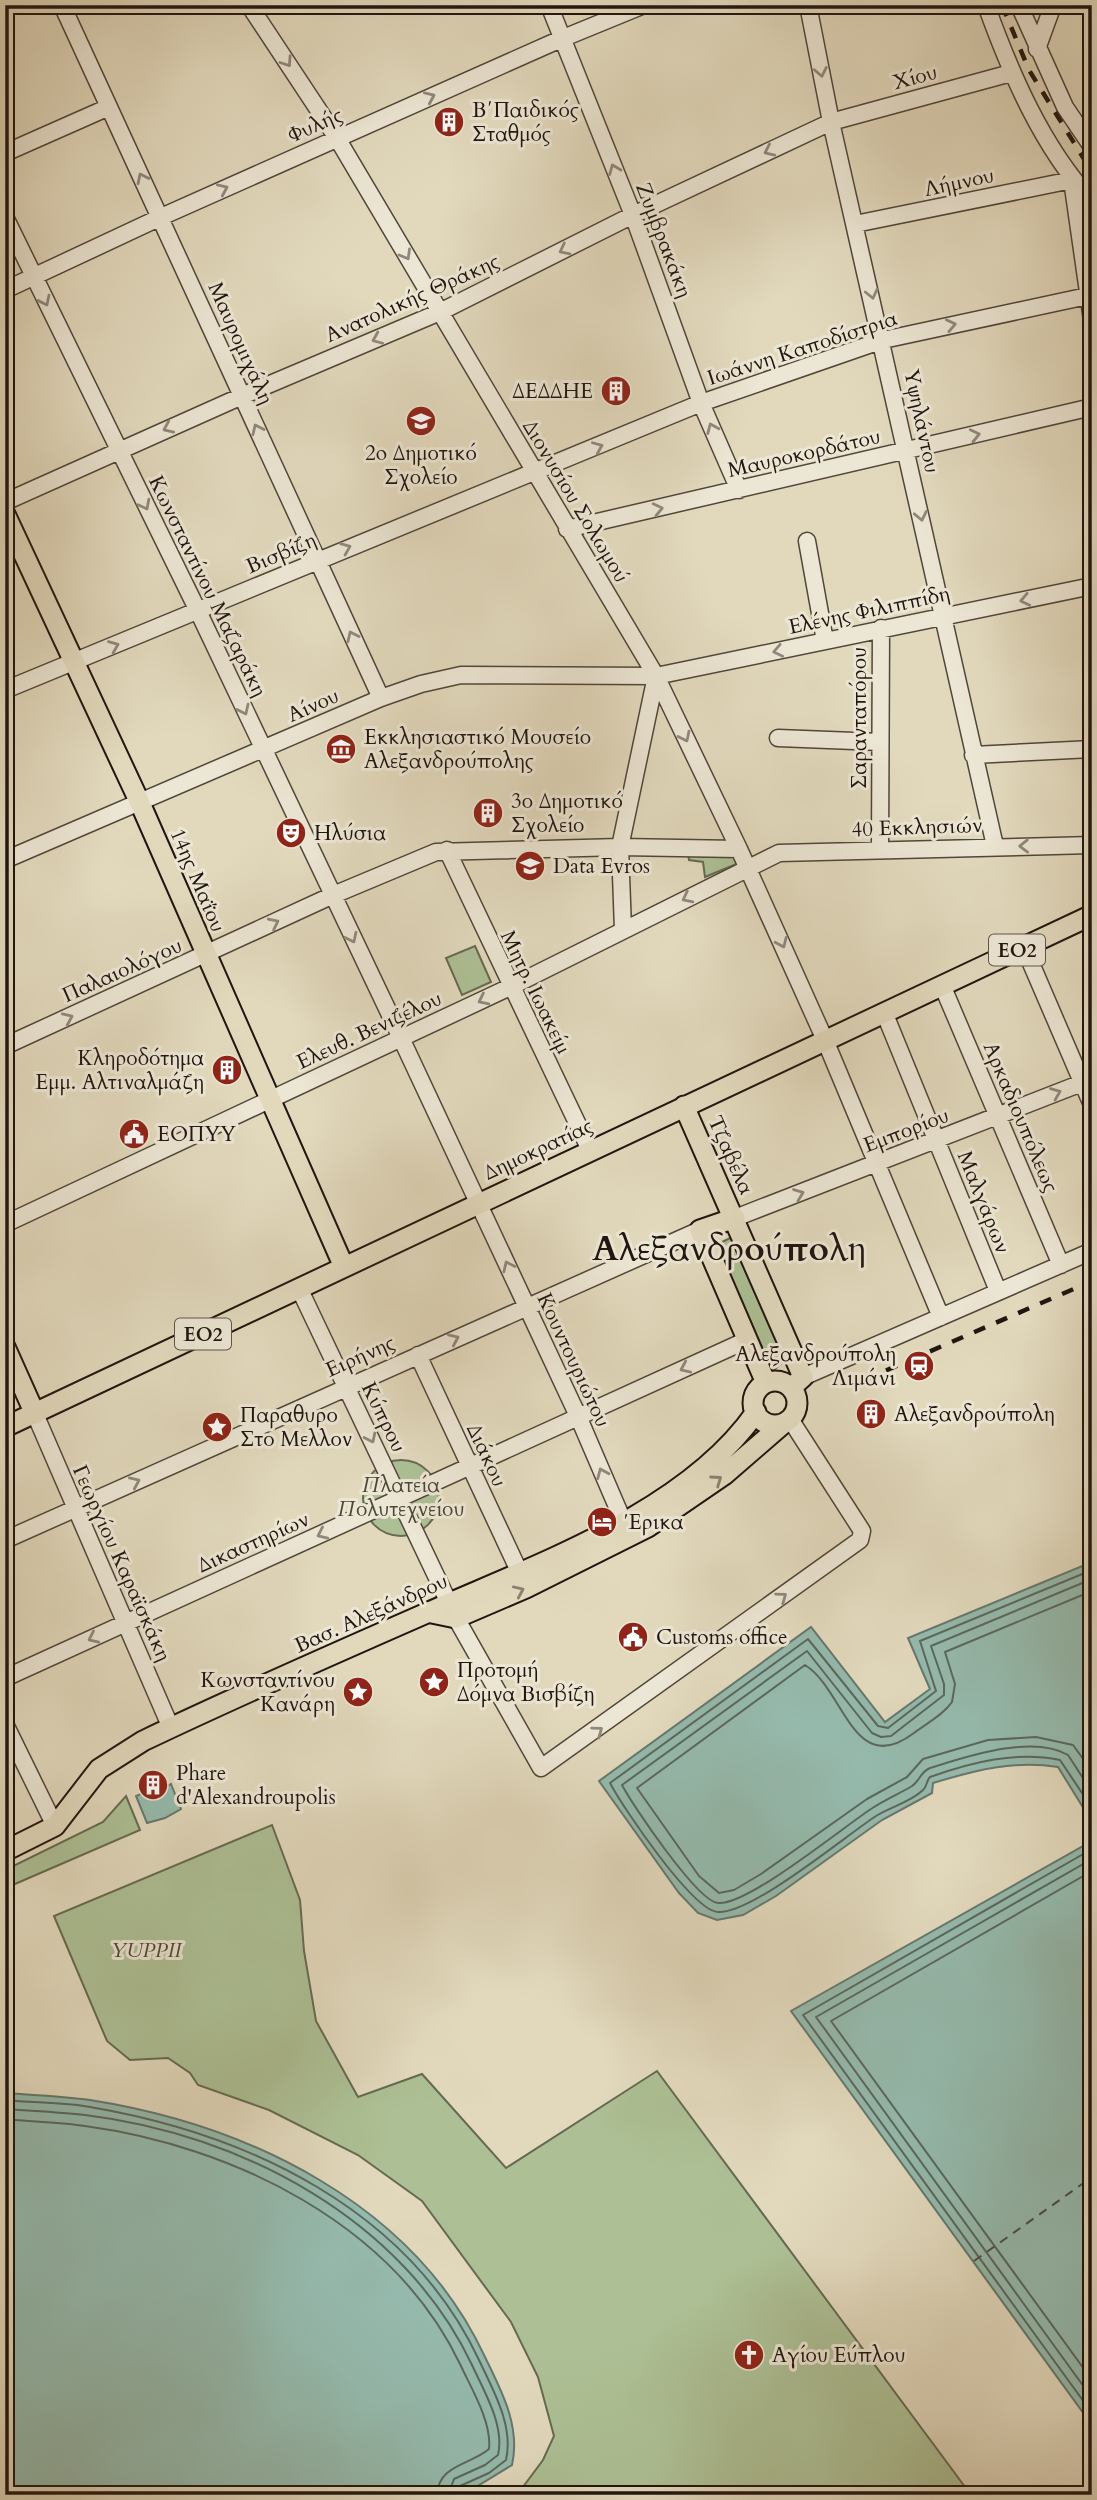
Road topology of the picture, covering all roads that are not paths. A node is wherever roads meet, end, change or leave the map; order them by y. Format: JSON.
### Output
{"nodes":[{"id":1,"x":11,"y":5,"type":"edge"},
{"id":2,"x":62,"y":5,"type":"edge"},
{"id":3,"x":249,"y":5,"type":"edge"},
{"id":4,"x":549,"y":5,"type":"edge"},
{"id":5,"x":645,"y":5,"type":"edge"},
{"id":6,"x":808,"y":5,"type":"edge"},
{"id":7,"x":986,"y":5,"type":"edge"},
{"id":8,"x":1019,"y":5,"type":"edge"},
{"id":9,"x":1054,"y":5,"type":"edge"},
{"id":10,"x":5,"y":9,"type":"edge"},
{"id":11,"x":561,"y":39,"type":"junction"},
{"id":12,"x":1037,"y":49,"type":"junction"},
{"id":13,"x":1011,"y":73,"type":"junction"},
{"id":14,"x":109,"y":107,"type":"junction"},
{"id":15,"x":831,"y":122,"type":"junction"},
{"id":16,"x":337,"y":138,"type":"junction"},
{"id":17,"x":1092,"y":147,"type":"edge"},
{"id":18,"x":5,"y":153,"type":"edge"},
{"id":19,"x":1072,"y":180,"type":"junction"},
{"id":20,"x":1092,"y":201,"type":"edge"},
{"id":21,"x":633,"y":215,"type":"junction"},
{"id":22,"x":5,"y":217,"type":"edge"},
{"id":23,"x":161,"y":217,"type":"junction"},
{"id":24,"x":855,"y":225,"type":"junction"},
{"id":25,"x":33,"y":275,"type":"junction"},
{"id":26,"x":5,"y":290,"type":"edge"},
{"id":27,"x":1091,"y":295,"type":"edge"},
{"id":28,"x":440,"y":313,"type":"junction"},
{"id":29,"x":1092,"y":320,"type":"edge"},
{"id":30,"x":883,"y":340,"type":"junction"},
{"id":31,"x":242,"y":396,"type":"junction"},
{"id":32,"x":701,"y":403,"type":"junction"},
{"id":33,"x":1092,"y":407,"type":"edge"},
{"id":34,"x":118,"y":450,"type":"junction"},
{"id":35,"x":906,"y":451,"type":"junction"},
{"id":36,"x":535,"y":474,"type":"junction"},
{"id":37,"x":739,"y":490,"type":"junction"},
{"id":38,"x":5,"y":502,"type":"edge"},
{"id":39,"x":5,"y":514,"type":"edge"},
{"id":40,"x":567,"y":529,"type":"junction"},
{"id":41,"x":807,"y":541,"type":"dead end"},
{"id":42,"x":317,"y":560,"type":"junction"},
{"id":43,"x":1092,"y":586,"type":"edge"},
{"id":44,"x":198,"y":611,"type":"junction"},
{"id":45,"x":943,"y":616,"type":"junction"},
{"id":46,"x":881,"y":628,"type":"junction"},
{"id":47,"x":825,"y":641,"type":"junction"},
{"id":48,"x":75,"y":662,"type":"junction"},
{"id":49,"x":656,"y":676,"type":"junction"},
{"id":50,"x":5,"y":690,"type":"edge"},
{"id":51,"x":381,"y":698,"type":"junction"},
{"id":52,"x":778,"y":738,"type":"dead end"},
{"id":53,"x":880,"y":742,"type":"junction"},
{"id":54,"x":1092,"y":749,"type":"edge"},
{"id":55,"x":263,"y":750,"type":"junction"},
{"id":56,"x":973,"y":755,"type":"junction"},
{"id":57,"x":140,"y":803,"type":"junction"},
{"id":58,"x":1092,"y":845,"type":"edge"},
{"id":59,"x":995,"y":846,"type":"junction"},
{"id":60,"x":620,"y":847,"type":"junction"},
{"id":61,"x":739,"y":849,"type":"junction"},
{"id":62,"x":447,"y":850,"type":"junction"},
{"id":63,"x":880,"y":850,"type":"junction"},
{"id":64,"x":5,"y":860,"type":"edge"},
{"id":65,"x":748,"y":868,"type":"junction"},
{"id":66,"x":331,"y":896,"type":"junction"},
{"id":67,"x":1092,"y":915,"type":"edge"},
{"id":68,"x":623,"y":930,"type":"junction"},
{"id":69,"x":1024,"y":947,"type":"junction"},
{"id":70,"x":205,"y":956,"type":"junction"},
{"id":71,"x":942,"y":985,"type":"junction"},
{"id":72,"x":510,"y":987,"type":"junction"},
{"id":73,"x":884,"y":1012,"type":"junction"},
{"id":74,"x":401,"y":1038,"type":"junction"},
{"id":75,"x":825,"y":1040,"type":"junction"},
{"id":76,"x":5,"y":1046,"type":"edge"},
{"id":77,"x":1087,"y":1081,"type":"edge"},
{"id":78,"x":271,"y":1100,"type":"junction"},
{"id":79,"x":1092,"y":1105,"type":"edge"},
{"id":80,"x":684,"y":1107,"type":"junction"},
{"id":81,"x":998,"y":1116,"type":"junction"},
{"id":82,"x":937,"y":1141,"type":"junction"},
{"id":83,"x":590,"y":1150,"type":"junction"},
{"id":84,"x":878,"y":1164,"type":"junction"},
{"id":85,"x":478,"y":1203,"type":"junction"},
{"id":86,"x":735,"y":1218,"type":"junction"},
{"id":87,"x":5,"y":1224,"type":"edge"},
{"id":88,"x":700,"y":1230,"type":"junction"},
{"id":89,"x":1092,"y":1251,"type":"edge"},
{"id":90,"x":1061,"y":1265,"type":"junction"},
{"id":91,"x":344,"y":1267,"type":"junction"},
{"id":92,"x":299,"y":1288,"type":"junction"},
{"id":93,"x":998,"y":1292,"type":"junction"},
{"id":94,"x":527,"y":1306,"type":"junction"},
{"id":95,"x":941,"y":1317,"type":"junction"},
{"id":96,"x":747,"y":1340,"type":"junction"},
{"id":97,"x":5,"y":1348,"type":"edge"},
{"id":98,"x":418,"y":1355,"type":"junction"},
{"id":99,"x":797,"y":1382,"type":"junction"},
{"id":100,"x":766,"y":1383,"type":"junction"},
{"id":101,"x":346,"y":1387,"type":"junction"},
{"id":102,"x":756,"y":1412,"type":"junction"},
{"id":103,"x":35,"y":1414,"type":"junction"},
{"id":104,"x":578,"y":1416,"type":"junction"},
{"id":105,"x":787,"y":1421,"type":"junction"},
{"id":106,"x":5,"y":1427,"type":"edge"},
{"id":107,"x":469,"y":1467,"type":"junction"},
{"id":108,"x":400,"y":1499,"type":"junction"},
{"id":109,"x":76,"y":1508,"type":"junction"},
{"id":110,"x":626,"y":1529,"type":"junction"},
{"id":111,"x":5,"y":1540,"type":"edge"},
{"id":112,"x":519,"y":1571,"type":"junction"},
{"id":113,"x":452,"y":1610,"type":"junction"},
{"id":114,"x":125,"y":1623,"type":"junction"},
{"id":115,"x":5,"y":1678,"type":"edge"},
{"id":116,"x":5,"y":1724,"type":"edge"},
{"id":117,"x":171,"y":1728,"type":"junction"},
{"id":118,"x":55,"y":1826,"type":"junction"},
{"id":119,"x":5,"y":1851,"type":"edge"}],
"edges":[{"from":1,"to":10,"type":"street"},
{"from":2,"to":14,"type":"street","name":"Μαυρομιχάλη"},
{"from":3,"to":16,"type":"street","name":"Διονυσίου Σολωμού","one_way":true},
{"from":4,"to":11,"type":"street","name":"Ζυμβρακάκη"},
{"from":5,"to":11,"type":"street","name":"Φυλής"},
{"from":6,"to":15,"type":"street","name":"Υψηλάντου","one_way":true},
{"from":7,"to":13,"type":"street"},
{"from":8,"to":12,"type":"street"},
{"from":9,"to":12,"type":"street"},
{"from":16,"to":11,"type":"street","name":"Φυλής","one_way":true},
{"from":21,"to":11,"type":"street","name":"Ζυμβρακάκη","one_way":true},
{"from":12,"to":17,"type":"street"},
{"from":13,"to":15,"type":"street","name":"Χίου"},
{"from":13,"to":19,"type":"street"},
{"from":14,"to":18,"type":"street"},
{"from":23,"to":14,"type":"street","name":"Μαυρομιχάλη","one_way":true},
{"from":15,"to":21,"type":"street","name":"Ανατολικής Θράκης","one_way":true},
{"from":15,"to":24,"type":"street","name":"Υψηλάντου"},
{"from":23,"to":16,"type":"street","name":"Φυλής","one_way":true},
{"from":16,"to":28,"type":"street","name":"Διονυσίου Σολωμού","one_way":true},
{"from":19,"to":20,"type":"street"},
{"from":19,"to":24,"type":"street","name":"Λήμνου"},
{"from":19,"to":27,"type":"street"},
{"from":21,"to":28,"type":"street","name":"Ανατολικής Θράκης","one_way":true},
{"from":21,"to":32,"type":"street","name":"Ζυμβρακάκη"},
{"from":22,"to":25,"type":"street","name":"Κωνσταντίνου Μαζαράκη"},
{"from":23,"to":25,"type":"street","name":"Φυλής"},
{"from":23,"to":31,"type":"street","name":"Μαυρομιχάλη"},
{"from":24,"to":30,"type":"street","name":"Υψηλάντου","one_way":true},
{"from":25,"to":26,"type":"street","name":"Φυλής"},
{"from":25,"to":34,"type":"street","name":"Κωνσταντίνου Μαζαράκη","one_way":true},
{"from":27,"to":29,"type":"street"},
{"from":30,"to":27,"type":"street","name":"Ιωάννη Καποδίστρια","one_way":true},
{"from":28,"to":31,"type":"street","name":"Ανατολικής Θράκης","one_way":true},
{"from":28,"to":36,"type":"street","name":"Διονυσίου Σολωμού"},
{"from":30,"to":32,"type":"street","name":"Ιωάννη Καποδίστρια"},
{"from":30,"to":35,"type":"street","name":"Υψηλάντου"},
{"from":31,"to":34,"type":"street","name":"Ανατολικής Θράκης","one_way":true},
{"from":42,"to":31,"type":"street","name":"Μαυρομιχάλη","one_way":true},
{"from":36,"to":32,"type":"street","name":"Ιωάννη Καποδίστρια","one_way":true},
{"from":37,"to":32,"type":"street","name":"Ζυμβρακάκη","one_way":true},
{"from":35,"to":33,"type":"street","name":"Μαυροκορδάτου","one_way":true},
{"from":34,"to":38,"type":"street","name":"Ανατολικής Θράκης"},
{"from":34,"to":44,"type":"street","name":"Κωνσταντίνου Μαζαράκη","one_way":true},
{"from":35,"to":37,"type":"street","name":"Μαυροκορδάτου"},
{"from":35,"to":45,"type":"street","name":"Υψηλάντου","one_way":true},
{"from":36,"to":40,"type":"street","name":"Διονυσίου Σολωμού"},
{"from":42,"to":36,"type":"street","name":"Βισβίζη","one_way":true},
{"from":40,"to":37,"type":"street","name":"Μαυροκορδάτου","one_way":true},
{"from":39,"to":48,"type":"main road","name":"14ης Μαΐου"},
{"from":40,"to":49,"type":"street","name":"Διονυσίου Σολωμού"},
{"from":41,"to":47,"type":"street"},
{"from":42,"to":44,"type":"street","name":"Βισβίζη"},
{"from":51,"to":42,"type":"street","name":"Μαυρομιχάλη","one_way":true},
{"from":43,"to":45,"type":"street","name":"Ελένης Φιλιππίδη","one_way":true},
{"from":48,"to":44,"type":"street","name":"Βισβίζη","one_way":true},
{"from":44,"to":55,"type":"street","name":"Κωνσταντίνου Μαζαράκη","one_way":true},
{"from":45,"to":46,"type":"street","name":"Ελένης Φιλιππίδη"},
{"from":45,"to":56,"type":"street","name":"Υψηλάντου"},
{"from":46,"to":47,"type":"street","name":"Ελένης Φιλιππίδη"},
{"from":46,"to":53,"type":"street","name":"Σαρανταπόρου"},
{"from":47,"to":49,"type":"street","name":"Ελένης Φιλιππίδη","one_way":true},
{"from":48,"to":50,"type":"street","name":"Βισβίζη"},
{"from":48,"to":57,"type":"main road","name":"14ης Μαΐου"},
{"from":49,"to":51,"type":"street","name":"Αίνου"},
{"from":49,"to":60,"type":"street"},
{"from":49,"to":61,"type":"street","name":"Διονυσίου Σολωμού","one_way":true},
{"from":51,"to":55,"type":"street","name":"Αίνου"},
{"from":52,"to":53,"type":"street"},
{"from":53,"to":63,"type":"street","name":"Σαρανταπόρου"},
{"from":54,"to":56,"type":"street"},
{"from":55,"to":57,"type":"street","name":"Αίνου"},
{"from":55,"to":66,"type":"street","name":"Κωνσταντίνου Μαζαράκη"},
{"from":56,"to":59,"type":"street","name":"Υψηλάντου"},
{"from":57,"to":64,"type":"street","name":"Αίνου"},
{"from":57,"to":70,"type":"main road","name":"14ης Μαΐου"},
{"from":58,"to":59,"type":"street","name":"40 Εκκλησιών","one_way":true},
{"from":59,"to":63,"type":"street","name":"40 Εκκλησιών"},
{"from":60,"to":61,"type":"street"},
{"from":60,"to":62,"type":"street"},
{"from":60,"to":68,"type":"street"},
{"from":61,"to":65,"type":"street","name":"Διονυσίου Σολωμού"},
{"from":62,"to":66,"type":"street","name":"Παλαιολόγου"},
{"from":62,"to":72,"type":"street","name":"Μητρ. Ιωακείμ"},
{"from":63,"to":65,"type":"street","name":"40 Εκκλησιών"},
{"from":65,"to":68,"type":"street","name":"Ελευθ. Βενιζέλου","one_way":true},
{"from":65,"to":75,"type":"street","name":"Διονυσίου Σολωμού","one_way":true},
{"from":70,"to":66,"type":"street","name":"Παλαιολόγου","one_way":true},
{"from":66,"to":74,"type":"street","name":"Κωνσταντίνου Μαζαράκη","one_way":true},
{"from":67,"to":69,"type":"main road","name":"Δημοκρατίας","number":"ΕΟ2"},
{"from":68,"to":72,"type":"street","name":"Ελευθ. Βενιζέλου"},
{"from":69,"to":71,"type":"main road","name":"Δημοκρατίας","number":"ΕΟ2"},
{"from":69,"to":77,"type":"street"},
{"from":76,"to":70,"type":"street","name":"Παλαιολόγου","one_way":true},
{"from":70,"to":78,"type":"main road","name":"14ης Μαΐου"},
{"from":71,"to":73,"type":"main road","name":"Δημοκρατίας","number":"ΕΟ2"},
{"from":71,"to":81,"type":"street","name":"Αρκαδιουπόλεως"},
{"from":72,"to":74,"type":"street","name":"Ελευθ. Βενιζέλου","one_way":true},
{"from":72,"to":83,"type":"street","name":"Μητρ. Ιωακείμ"},
{"from":73,"to":75,"type":"main road","name":"Δημοκρατίας","number":"ΕΟ2"},
{"from":73,"to":82,"type":"street","name":"Μαλγάρων"},
{"from":74,"to":78,"type":"street","name":"Ελευθ. Βενιζέλου"},
{"from":74,"to":85,"type":"street","name":"Κωνσταντίνου Μαζαράκη"},
{"from":75,"to":80,"type":"main road","name":"Δημοκρατίας","number":"ΕΟ2"},
{"from":75,"to":84,"type":"street","name":"Διονυσίου Σολωμού"},
{"from":77,"to":79,"type":"street"},
{"from":81,"to":77,"type":"street","name":"Εμπορίου","one_way":true},
{"from":78,"to":87,"type":"street","name":"Ελευθ. Βενιζέλου"},
{"from":78,"to":91,"type":"main road","name":"14ης Μαΐου"},
{"from":80,"to":83,"type":"main road","name":"Δημοκρατίας","number":"ΕΟ2"},
{"from":80,"to":86,"type":"main road","name":"Τζαβέλα"},
{"from":81,"to":82,"type":"street","name":"Εμπορίου"},
{"from":81,"to":90,"type":"street","name":"Αρκαδιουπόλεως"},
{"from":82,"to":84,"type":"street","name":"Εμπορίου"},
{"from":82,"to":93,"type":"street","name":"Μαλγάρων"},
{"from":83,"to":85,"type":"main road","name":"Δημοκρατίας","number":"ΕΟ2"},
{"from":86,"to":84,"type":"street","name":"Εμπορίου","one_way":true},
{"from":84,"to":95,"type":"street","name":"Διονυσίου Σολωμού"},
{"from":85,"to":91,"type":"main road","name":"Δημοκρατίας","number":"ΕΟ2"},
{"from":94,"to":85,"type":"street","name":"Κουντουριώτου","one_way":true},
{"from":86,"to":88,"type":"main road","name":"Ειρήνης"},
{"from":86,"to":99,"type":"main road","name":"Τζαβέλα"},
{"from":88,"to":94,"type":"street","name":"Ειρήνης"},
{"from":88,"to":96,"type":"main road"},
{"from":89,"to":90,"type":"street"},
{"from":90,"to":93,"type":"street"},
{"from":91,"to":92,"type":"main road","name":"Δημοκρατίας","number":"ΕΟ2"},
{"from":92,"to":101,"type":"street","name":"Κύπρου"},
{"from":92,"to":103,"type":"main road","name":"Δημοκρατίας","number":"ΕΟ2"},
{"from":93,"to":95,"type":"street"},
{"from":98,"to":94,"type":"street","name":"Ειρήνης","one_way":true},
{"from":94,"to":104,"type":"street","name":"Κουντουριώτου"},
{"from":95,"to":99,"type":"street"},
{"from":96,"to":100,"type":"main road"},
{"from":96,"to":104,"type":"street","name":"Δικαστηρίων","one_way":true},
{"from":97,"to":103,"type":"main road"},
{"from":98,"to":101,"type":"street","name":"Ειρήνης"},
{"from":98,"to":107,"type":"street","name":"Διάκου"},
{"from":99,"to":100,"type":"main road"},
{"from":99,"to":105,"type":"main road"},
{"from":100,"to":102,"type":"main road"},
{"from":101,"to":108,"type":"street","name":"Κύπρου","one_way":true},
{"from":109,"to":101,"type":"street","name":"Ειρήνης","one_way":true},
{"from":102,"to":105,"type":"main road"},
{"from":102,"to":110,"type":"main road","name":"Βασ. Αλεξάνδρου"},
{"from":103,"to":106,"type":"main road","name":"Δημοκρατίας","number":"ΕΟ2"},
{"from":103,"to":109,"type":"street","name":"Γεωργίου Καραϊσκάκη"},
{"from":104,"to":107,"type":"street","name":"Δικαστηρίων"},
{"from":110,"to":104,"type":"street","name":"Κουντουριώτου","one_way":true},
{"from":110,"to":105,"type":"main road","name":"Βασ. Αλεξάνδρου","one_way":true},
{"from":113,"to":105,"type":"street","name":"Κύπρου","one_way":true},
{"from":107,"to":108,"type":"street","name":"Δικαστηρίων"},
{"from":107,"to":112,"type":"street","name":"Διάκου"},
{"from":108,"to":113,"type":"street","name":"Κύπρου"},
{"from":108,"to":114,"type":"street","name":"Δικαστηρίων","one_way":true},
{"from":109,"to":111,"type":"street","name":"Ειρήνης"},
{"from":109,"to":114,"type":"street","name":"Γεωργίου Καραϊσκάκη"},
{"from":110,"to":112,"type":"main road","name":"Βασ. Αλεξάνδρου"},
{"from":113,"to":110,"type":"main road","name":"Βασ. Αλεξάνδρου","one_way":true},
{"from":112,"to":113,"type":"main road","name":"Βασ. Αλεξάνδρου"},
{"from":113,"to":117,"type":"main road","name":"Βασ. Αλεξάνδρου"},
{"from":114,"to":115,"type":"street","name":"Δικαστηρίων","one_way":true},
{"from":114,"to":117,"type":"street","name":"Γεωργίου Καραϊσκάκη"},
{"from":116,"to":118,"type":"street"},
{"from":117,"to":118,"type":"main road","name":"Βασ. Αλεξάνδρου"},
{"from":118,"to":119,"type":"main road","name":"Βασ. Αλεξάνδρου"}]}
